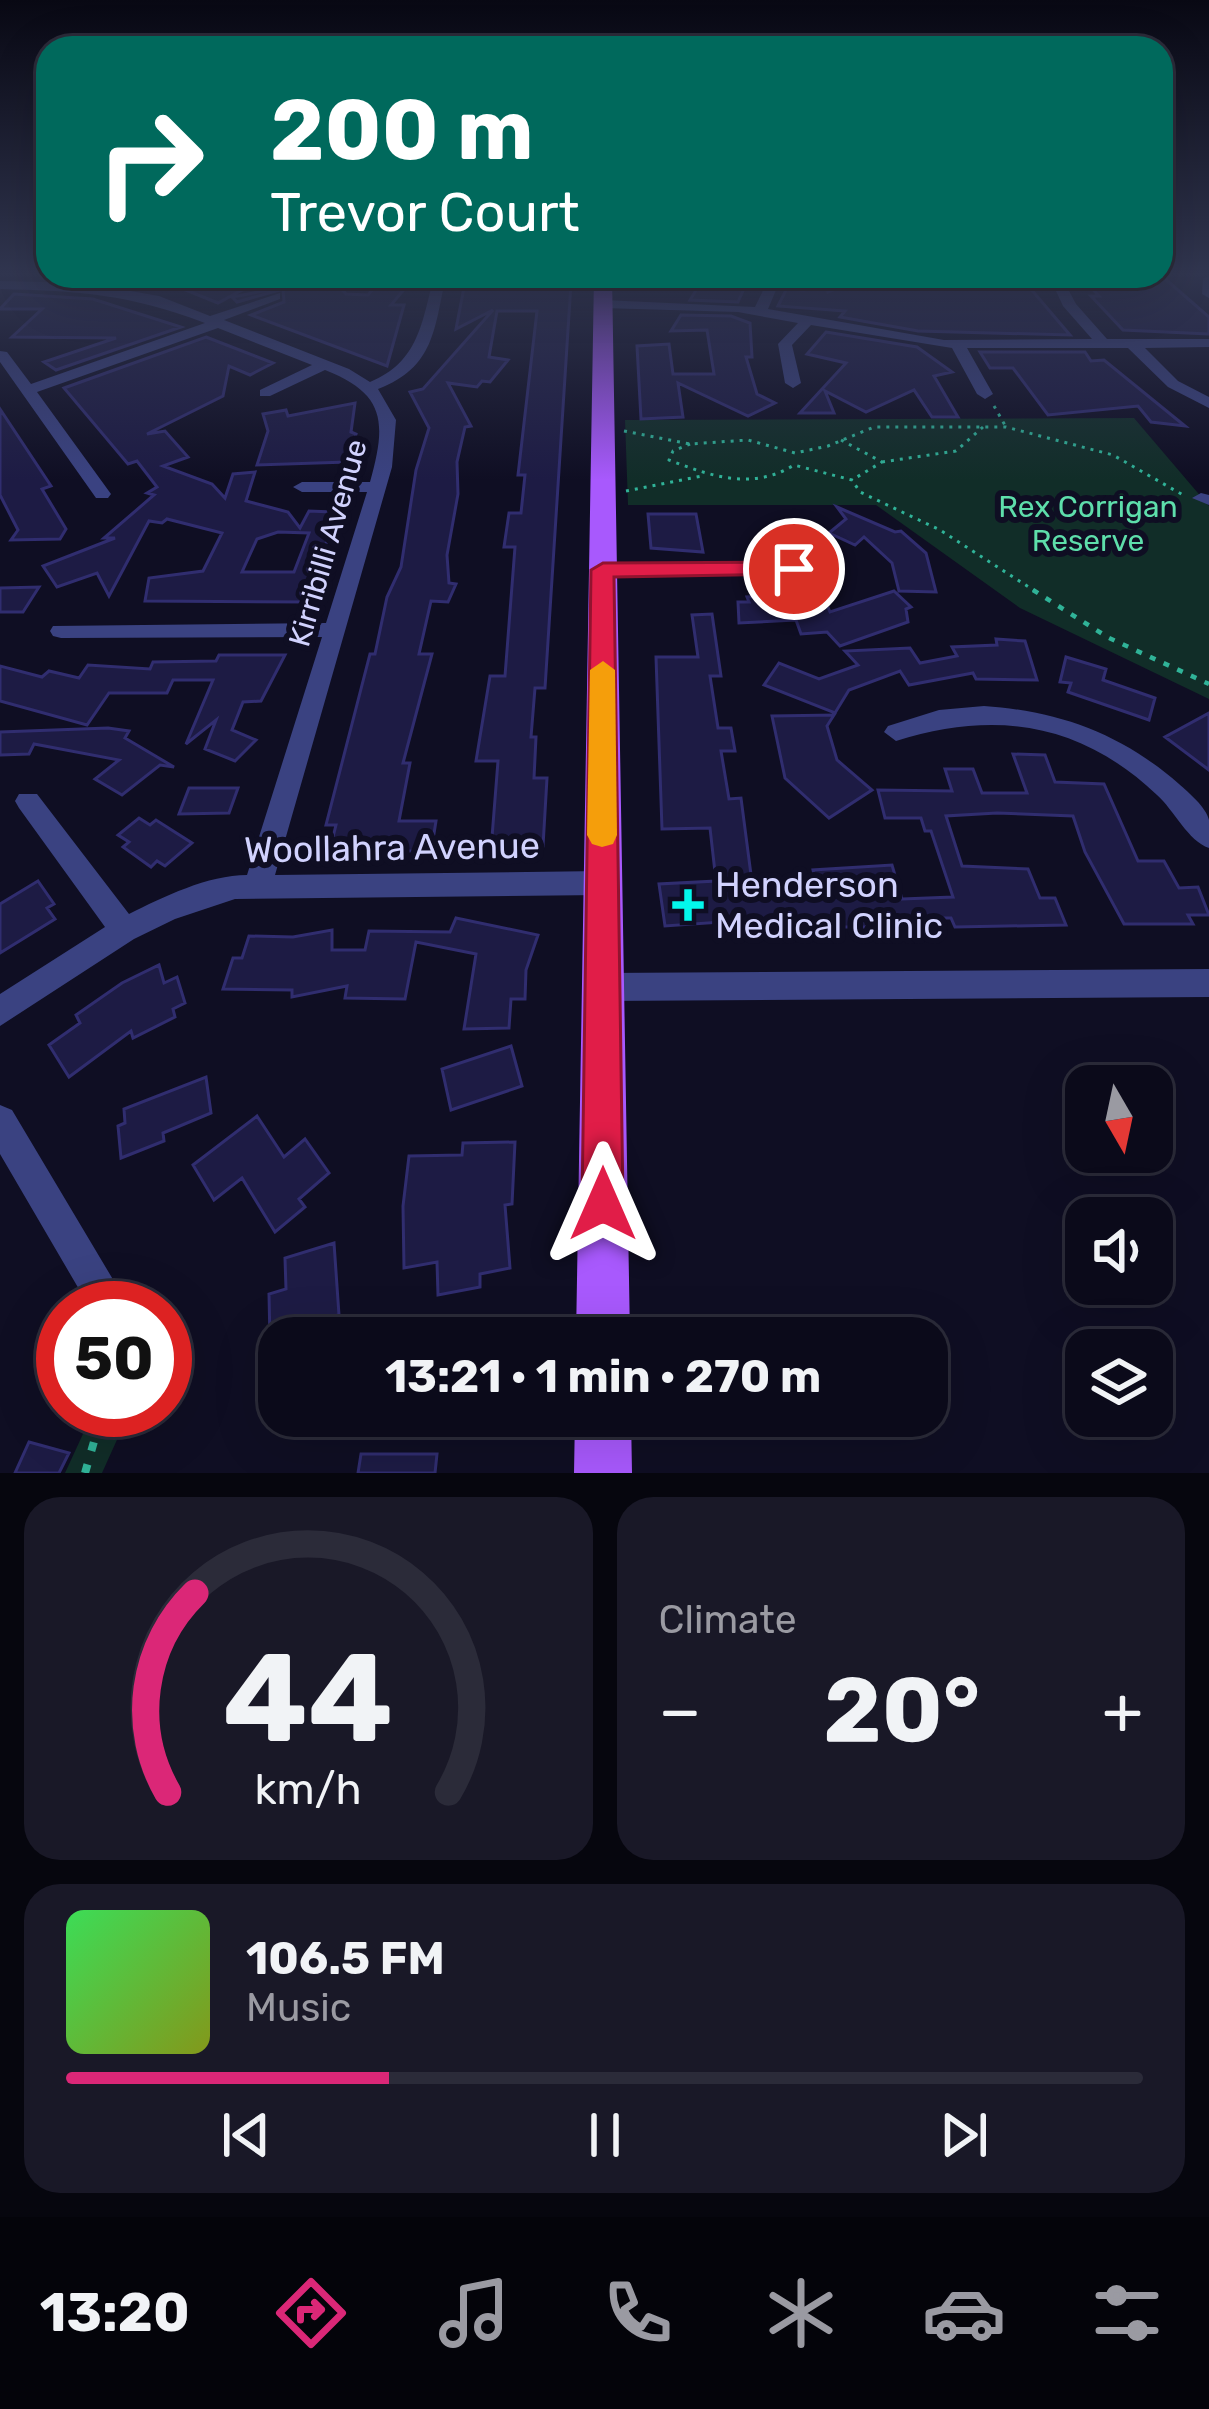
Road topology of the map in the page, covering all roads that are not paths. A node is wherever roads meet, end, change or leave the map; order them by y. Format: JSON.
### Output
{"nodes":[{"id":1,"x":157,"y":343,"type":"edge"},
{"id":2,"x":271,"y":343,"type":"edge"},
{"id":3,"x":422,"y":343,"type":"edge"},
{"id":4,"x":603,"y":343,"type":"edge"},
{"id":5,"x":786,"y":343,"type":"edge"},
{"id":6,"x":943,"y":343,"type":"edge"},
{"id":7,"x":957,"y":344,"type":"junction"},
{"id":8,"x":1104,"y":344,"type":"joint"},
{"id":9,"x":1132,"y":344,"type":"junction"},
{"id":10,"x":1209,"y":344,"type":"edge"},
{"id":11,"x":2,"y":355,"type":"edge"},
{"id":12,"x":325,"y":364,"type":"junction"},
{"id":13,"x":793,"y":382,"type":"dead end"},
{"id":14,"x":370,"y":387,"type":"junction"},
{"id":15,"x":28,"y":390,"type":"junction"},
{"id":16,"x":265,"y":393,"type":"dead end"},
{"id":17,"x":989,"y":400,"type":"road end"},
{"id":18,"x":1209,"y":403,"type":"edge"},
{"id":19,"x":302,"y":487,"type":"dead end"},
{"id":20,"x":378,"y":487,"type":"junction"},
{"id":21,"x":102,"y":494,"type":"dead end"},
{"id":22,"x":836,"y":569,"type":"dead end"},
{"id":23,"x":603,"y":570,"type":"junction"},
{"id":24,"x":335,"y":630,"type":"junction"},
{"id":25,"x":61,"y":631,"type":"dead end"},
{"id":26,"x":896,"y":732,"type":"dead end"},
{"id":27,"x":28,"y":801,"type":"dead end"},
{"id":28,"x":1209,"y":837,"type":"edge"},
{"id":29,"x":602,"y":883,"type":"junction"},
{"id":30,"x":258,"y":885,"type":"junction"},
{"id":31,"x":124,"y":930,"type":"junction"},
{"id":32,"x":1209,"y":983,"type":"edge"},
{"id":33,"x":603,"y":987,"type":"junction"},
{"id":34,"x":0,"y":1011,"type":"edge"},
{"id":35,"x":0,"y":1122,"type":"edge"},
{"id":36,"x":95,"y":1281,"type":"edge"},
{"id":37,"x":603,"y":1317,"type":"edge"},
{"id":38,"x":603,"y":1437,"type":"edge"},
{"id":39,"x":603,"y":1473,"type":"edge"}],
"edges":[{"from":1,"to":15,"type":"street"},
{"from":2,"to":12,"type":"street","name":"Kirribilli Avenue"},
{"from":3,"to":14,"type":"street"},
{"from":4,"to":23,"type":"main road"},
{"from":5,"to":13,"type":"street"},
{"from":6,"to":7,"type":"street"},
{"from":7,"to":8,"type":"street"},
{"from":7,"to":17,"type":"street"},
{"from":8,"to":9,"type":"street"},
{"from":9,"to":10,"type":"street"},
{"from":9,"to":18,"type":"street"},
{"from":11,"to":15,"type":"street"},
{"from":12,"to":14,"type":"street","name":"Kirribilli Avenue"},
{"from":12,"to":16,"type":"street"},
{"from":14,"to":20,"type":"street","name":"Kirribilli Avenue"},
{"from":15,"to":21,"type":"street"},
{"from":19,"to":20,"type":"street"},
{"from":20,"to":24,"type":"street","name":"Kirribilli Avenue"},
{"from":22,"to":23,"type":"street"},
{"from":23,"to":29,"type":"main road"},
{"from":24,"to":25,"type":"street"},
{"from":24,"to":30,"type":"street","name":"Kirribilli Avenue"},
{"from":26,"to":28,"type":"street"},
{"from":27,"to":31,"type":"street"},
{"from":29,"to":30,"type":"street","name":"Woollahra Avenue"},
{"from":29,"to":33,"type":"main road"},
{"from":30,"to":31,"type":"street","name":"Woollahra Avenue"},
{"from":31,"to":34,"type":"street","name":"Woollahra Avenue"},
{"from":32,"to":33,"type":"street"},
{"from":33,"to":37,"type":"main road"},
{"from":35,"to":36,"type":"street"},
{"from":38,"to":39,"type":"main road"}]}
